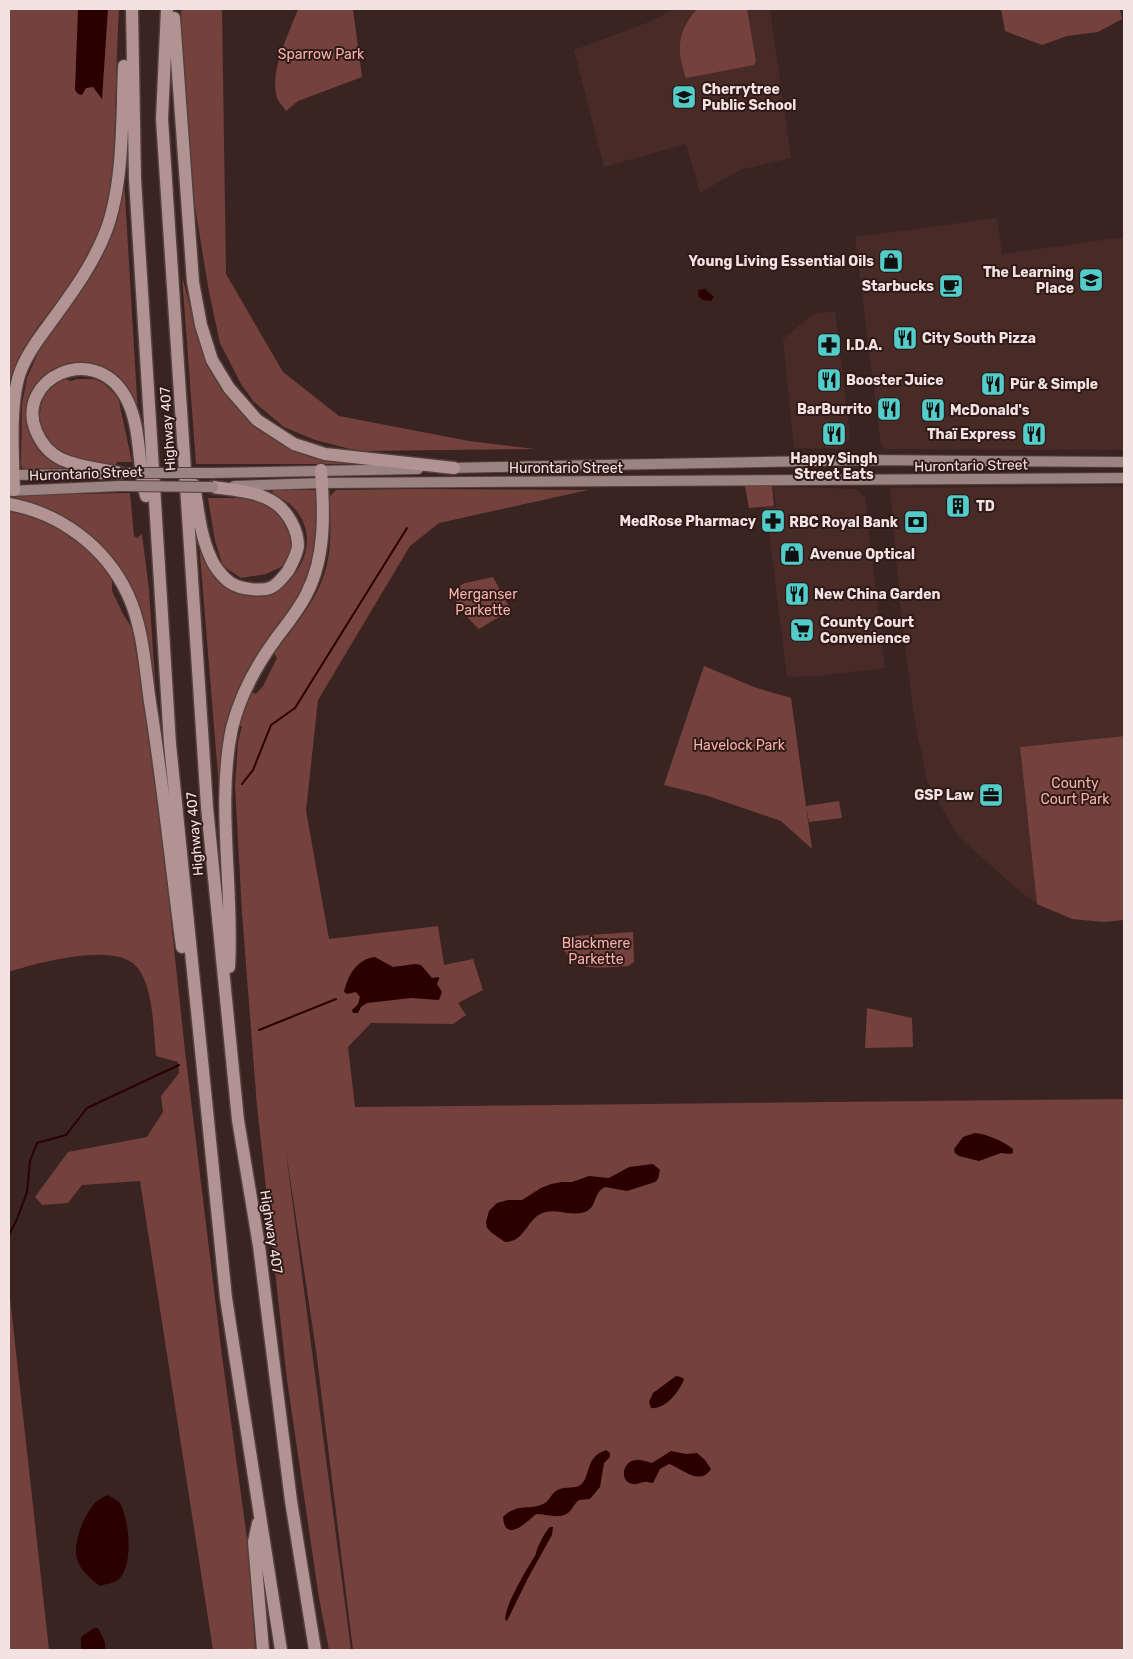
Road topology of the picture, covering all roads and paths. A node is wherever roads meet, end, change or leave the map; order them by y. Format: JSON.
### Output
{"nodes":[{"id":1,"x":132,"y":9,"type":"edge"},
{"id":2,"x":167,"y":9,"type":"edge"},
{"id":3,"x":172,"y":9,"type":"edge"},
{"id":4,"x":131,"y":32,"type":"junction"},
{"id":5,"x":185,"y":453,"type":"junction"},
{"id":6,"x":1093,"y":462,"type":"junction"},
{"id":7,"x":1124,"y":462,"type":"edge"},
{"id":8,"x":454,"y":468,"type":"junction"},
{"id":9,"x":11,"y":475,"type":"edge"},
{"id":10,"x":322,"y":477,"type":"junction"},
{"id":11,"x":1094,"y":478,"type":"junction"},
{"id":12,"x":1124,"y":478,"type":"edge"},
{"id":13,"x":120,"y":480,"type":"junction"},
{"id":14,"x":213,"y":487,"type":"junction"},
{"id":15,"x":12,"y":490,"type":"edge"},
{"id":16,"x":9,"y":504,"type":"edge"},
{"id":17,"x":155,"y":520,"type":"junction"},
{"id":18,"x":226,"y":1002,"type":"junction"},
{"id":19,"x":199,"y":1030,"type":"junction"},
{"id":20,"x":260,"y":1513,"type":"junction"},
{"id":21,"x":263,"y":1650,"type":"edge"},
{"id":22,"x":281,"y":1650,"type":"edge"},
{"id":23,"x":315,"y":1650,"type":"edge"}],
"edges":[{"from":1,"to":4,"type":"highway","name":"Highway 407"},
{"from":2,"to":5,"type":"highway","name":"Highway 407"},
{"from":3,"to":8,"type":"highway"},
{"from":4,"to":9,"type":"highway"},
{"from":4,"to":17,"type":"highway","name":"Highway 407"},
{"from":5,"to":14,"type":"highway"},
{"from":5,"to":18,"type":"highway","name":"Highway 407"},
{"from":6,"to":7,"type":"main road","name":"Hurontario Street"},
{"from":6,"to":8,"type":"main road","name":"Hurontario Street"},
{"from":6,"to":11,"type":"main road"},
{"from":8,"to":10,"type":"main road","name":"Hurontario Street"},
{"from":9,"to":13,"type":"main road","name":"Hurontario Street"},
{"from":9,"to":15,"type":"highway"},
{"from":10,"to":11,"type":"main road","name":"Hurontario Street"},
{"from":10,"to":13,"type":"main road","name":"Hurontario Street","bridge":true},
{"from":10,"to":14,"type":"main road","name":"Hurontario Street"},
{"from":10,"to":18,"type":"highway"},
{"from":11,"to":12,"type":"main road","name":"Hurontario Street"},
{"from":13,"to":14,"type":"main road","name":"Hurontario Street","bridge":true},
{"from":13,"to":15,"type":"main road","name":"Hurontario Street"},
{"from":13,"to":17,"type":"highway"},
{"from":16,"to":19,"type":"highway"},
{"from":17,"to":19,"type":"highway","name":"Highway 407"},
{"from":18,"to":23,"type":"highway","name":"Highway 407"},
{"from":19,"to":20,"type":"highway","name":"Highway 407"},
{"from":20,"to":21,"type":"highway"},
{"from":20,"to":22,"type":"highway","name":"Highway 407"}]}
